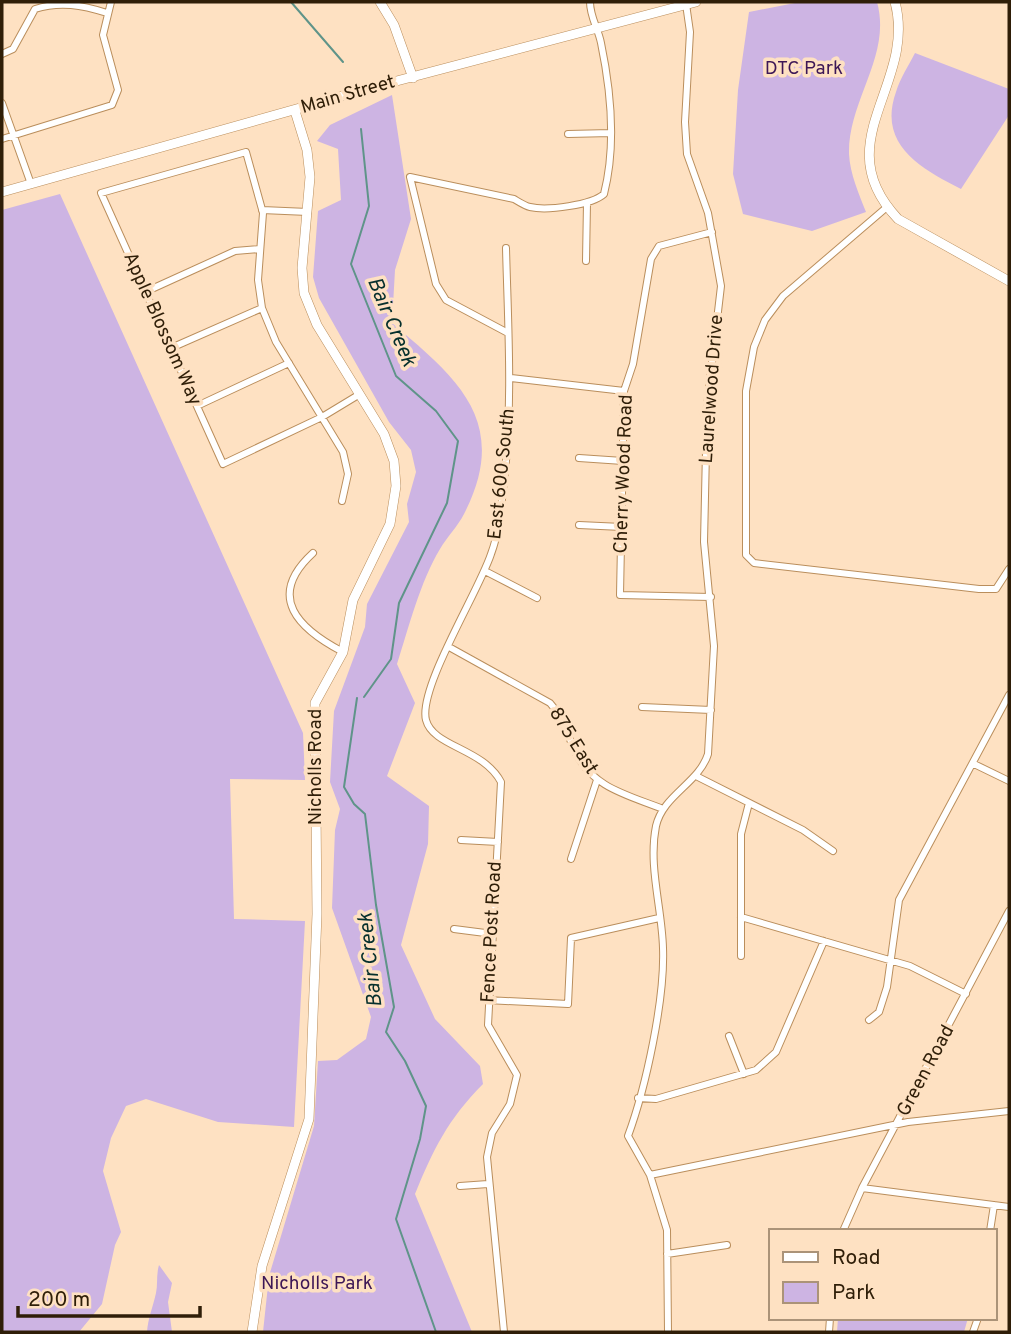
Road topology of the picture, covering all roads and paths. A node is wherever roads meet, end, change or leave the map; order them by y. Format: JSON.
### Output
{"nodes":[{"id":1,"x":111,"y":2,"type":"edge"},
{"id":2,"x":380,"y":2,"type":"edge"},
{"id":3,"x":590,"y":2,"type":"edge"},
{"id":4,"x":895,"y":2,"type":"edge"},
{"id":5,"x":691,"y":3,"type":"edge"},
{"id":6,"x":107,"y":13,"type":"junction"},
{"id":7,"x":595,"y":27,"type":"junction"},
{"id":8,"x":2,"y":54,"type":"edge"},
{"id":9,"x":413,"y":78,"type":"junction"},
{"id":10,"x":2,"y":103,"type":"edge"},
{"id":11,"x":295,"y":111,"type":"junction"},
{"id":12,"x":568,"y":134,"type":"dead end"},
{"id":13,"x":611,"y":134,"type":"junction"},
{"id":14,"x":16,"y":135,"type":"junction"},
{"id":15,"x":2,"y":139,"type":"edge"},
{"id":16,"x":31,"y":184,"type":"junction"},
{"id":17,"x":2,"y":192,"type":"edge"},
{"id":18,"x":587,"y":203,"type":"junction"},
{"id":19,"x":887,"y":207,"type":"junction"},
{"id":20,"x":262,"y":210,"type":"junction"},
{"id":21,"x":307,"y":212,"type":"junction"},
{"id":22,"x":712,"y":232,"type":"junction"},
{"id":23,"x":506,"y":248,"type":"dead end"},
{"id":24,"x":260,"y":249,"type":"junction"},
{"id":25,"x":586,"y":261,"type":"dead end"},
{"id":26,"x":1009,"y":281,"type":"edge"},
{"id":27,"x":145,"y":292,"type":"junction"},
{"id":28,"x":262,"y":308,"type":"junction"},
{"id":29,"x":508,"y":333,"type":"junction"},
{"id":30,"x":171,"y":348,"type":"junction"},
{"id":31,"x":289,"y":363,"type":"junction"},
{"id":32,"x":511,"y":378,"type":"junction"},
{"id":33,"x":624,"y":391,"type":"junction"},
{"id":34,"x":360,"y":394,"type":"junction"},
{"id":35,"x":197,"y":406,"type":"junction"},
{"id":36,"x":322,"y":418,"type":"junction"},
{"id":37,"x":579,"y":458,"type":"dead end"},
{"id":38,"x":623,"y":461,"type":"junction"},
{"id":39,"x":342,"y":501,"type":"dead end"},
{"id":40,"x":579,"y":525,"type":"dead end"},
{"id":41,"x":622,"y":527,"type":"junction"},
{"id":42,"x":313,"y":554,"type":"dead end"},
{"id":43,"x":1009,"y":569,"type":"edge"},
{"id":44,"x":485,"y":571,"type":"junction"},
{"id":45,"x":711,"y":597,"type":"junction"},
{"id":46,"x":537,"y":598,"type":"dead end"},
{"id":47,"x":449,"y":648,"type":"junction"},
{"id":48,"x":344,"y":652,"type":"junction"},
{"id":49,"x":432,"y":682,"type":"joint"},
{"id":50,"x":1009,"y":695,"type":"edge"},
{"id":51,"x":642,"y":707,"type":"dead end"},
{"id":52,"x":711,"y":710,"type":"junction"},
{"id":53,"x":974,"y":764,"type":"junction"},
{"id":54,"x":696,"y":776,"type":"junction"},
{"id":55,"x":597,"y":780,"type":"junction"},
{"id":56,"x":1009,"y":781,"type":"edge"},
{"id":57,"x":749,"y":803,"type":"junction"},
{"id":58,"x":663,"y":809,"type":"junction"},
{"id":59,"x":461,"y":840,"type":"dead end"},
{"id":60,"x":498,"y":842,"type":"junction"},
{"id":61,"x":833,"y":851,"type":"dead end"},
{"id":62,"x":571,"y":859,"type":"dead end"},
{"id":63,"x":1009,"y":911,"type":"edge"},
{"id":64,"x":741,"y":917,"type":"junction"},
{"id":65,"x":659,"y":918,"type":"junction"},
{"id":66,"x":454,"y":929,"type":"dead end"},
{"id":67,"x":493,"y":934,"type":"junction"},
{"id":68,"x":824,"y":941,"type":"junction"},
{"id":69,"x":741,"y":956,"type":"dead end"},
{"id":70,"x":890,"y":960,"type":"junction"},
{"id":71,"x":966,"y":995,"type":"junction"},
{"id":72,"x":487,"y":1000,"type":"junction"},
{"id":73,"x":869,"y":1020,"type":"dead end"},
{"id":74,"x":729,"y":1036,"type":"dead end"},
{"id":75,"x":744,"y":1074,"type":"junction"},
{"id":76,"x":638,"y":1098,"type":"junction"},
{"id":77,"x":1009,"y":1111,"type":"edge"},
{"id":78,"x":897,"y":1125,"type":"junction"},
{"id":79,"x":650,"y":1175,"type":"junction"},
{"id":80,"x":488,"y":1184,"type":"junction"},
{"id":81,"x":460,"y":1186,"type":"dead end"},
{"id":82,"x":862,"y":1188,"type":"junction"},
{"id":83,"x":994,"y":1205,"type":"junction"},
{"id":84,"x":1009,"y":1207,"type":"edge"},
{"id":85,"x":844,"y":1229,"type":"edge"},
{"id":86,"x":990,"y":1229,"type":"edge"},
{"id":87,"x":727,"y":1245,"type":"dead end"},
{"id":88,"x":667,"y":1254,"type":"junction"},
{"id":89,"x":252,"y":1332,"type":"edge"},
{"id":90,"x":504,"y":1332,"type":"edge"},
{"id":91,"x":668,"y":1332,"type":"edge"}],
"edges":[{"from":1,"to":6,"type":"street"},
{"from":2,"to":9,"type":"street"},
{"from":3,"to":7,"type":"street"},
{"from":4,"to":19,"type":"street"},
{"from":5,"to":7,"type":"street","name":"Main Street"},
{"from":5,"to":22,"type":"street","name":"Laurelwood Drive"},
{"from":6,"to":8,"type":"street"},
{"from":6,"to":14,"type":"street"},
{"from":7,"to":9,"type":"street","name":"Main Street"},
{"from":7,"to":13,"type":"street"},
{"from":9,"to":11,"type":"street","name":"Main Street"},
{"from":10,"to":14,"type":"street"},
{"from":11,"to":16,"type":"street","name":"Main Street"},
{"from":11,"to":21,"type":"street","name":"Nicholls Road"},
{"from":12,"to":13,"type":"street"},
{"from":13,"to":18,"type":"street"},
{"from":14,"to":15,"type":"street"},
{"from":14,"to":16,"type":"street"},
{"from":16,"to":17,"type":"street","name":"Main Street"},
{"from":18,"to":25,"type":"street"},
{"from":18,"to":29,"type":"street"},
{"from":19,"to":26,"type":"street"},
{"from":19,"to":43,"type":"street"},
{"from":20,"to":21,"type":"street"},
{"from":20,"to":24,"type":"street"},
{"from":20,"to":27,"type":"street","name":"Apple Blossom Way"},
{"from":21,"to":34,"type":"street","name":"Nicholls Road"},
{"from":22,"to":33,"type":"street","name":"Cherry Wood Road"},
{"from":22,"to":45,"type":"street","name":"Laurelwood Drive"},
{"from":23,"to":29,"type":"street","name":"East 600 South"},
{"from":24,"to":27,"type":"street"},
{"from":24,"to":28,"type":"street"},
{"from":27,"to":30,"type":"street","name":"Apple Blossom Way"},
{"from":28,"to":30,"type":"street"},
{"from":28,"to":31,"type":"street"},
{"from":29,"to":32,"type":"street","name":"East 600 South"},
{"from":30,"to":35,"type":"street","name":"Apple Blossom Way"},
{"from":31,"to":35,"type":"street"},
{"from":31,"to":36,"type":"street"},
{"from":32,"to":33,"type":"street"},
{"from":32,"to":44,"type":"street","name":"East 600 South"},
{"from":33,"to":38,"type":"street","name":"Cherry Wood Road"},
{"from":34,"to":36,"type":"street"},
{"from":34,"to":48,"type":"street","name":"Nicholls Road"},
{"from":35,"to":36,"type":"street","name":"Apple Blossom Way"},
{"from":36,"to":39,"type":"street"},
{"from":37,"to":38,"type":"street"},
{"from":38,"to":41,"type":"street","name":"Cherry Wood Road"},
{"from":40,"to":41,"type":"street"},
{"from":41,"to":45,"type":"street","name":"Cherry Wood Road"},
{"from":42,"to":48,"type":"street"},
{"from":44,"to":46,"type":"street"},
{"from":44,"to":47,"type":"street","name":"East 600 South"},
{"from":45,"to":52,"type":"street","name":"Laurelwood Drive"},
{"from":47,"to":49,"type":"street","name":"East 600 South"},
{"from":47,"to":55,"type":"street","name":"875 East"},
{"from":48,"to":89,"type":"street","name":"Nicholls Road"},
{"from":49,"to":60,"type":"street","name":"Fence Post Road"},
{"from":50,"to":53,"type":"street"},
{"from":51,"to":52,"type":"street"},
{"from":52,"to":54,"type":"street","name":"Laurelwood Drive"},
{"from":53,"to":56,"type":"street"},
{"from":53,"to":70,"type":"street"},
{"from":54,"to":57,"type":"street"},
{"from":54,"to":58,"type":"street"},
{"from":55,"to":58,"type":"street","name":"875 East"},
{"from":55,"to":62,"type":"street"},
{"from":57,"to":61,"type":"street"},
{"from":57,"to":64,"type":"street"},
{"from":58,"to":65,"type":"street"},
{"from":59,"to":60,"type":"street"},
{"from":60,"to":67,"type":"street","name":"Fence Post Road"},
{"from":63,"to":71,"type":"street","name":"Green Road"},
{"from":64,"to":68,"type":"street"},
{"from":64,"to":69,"type":"street"},
{"from":65,"to":72,"type":"street"},
{"from":65,"to":76,"type":"street"},
{"from":66,"to":67,"type":"street"},
{"from":67,"to":72,"type":"street","name":"Fence Post Road"},
{"from":68,"to":70,"type":"street"},
{"from":68,"to":75,"type":"street"},
{"from":70,"to":71,"type":"street"},
{"from":70,"to":73,"type":"street"},
{"from":71,"to":78,"type":"street","name":"Green Road"},
{"from":72,"to":80,"type":"street","name":"Fence Post Road"},
{"from":74,"to":75,"type":"street"},
{"from":75,"to":76,"type":"street"},
{"from":76,"to":79,"type":"street"},
{"from":77,"to":78,"type":"street"},
{"from":78,"to":79,"type":"street"},
{"from":78,"to":82,"type":"street","name":"Green Road"},
{"from":79,"to":88,"type":"street"},
{"from":80,"to":81,"type":"street"},
{"from":80,"to":90,"type":"street","name":"Fence Post Road"},
{"from":82,"to":83,"type":"street"},
{"from":82,"to":85,"type":"street","name":"Green Road"},
{"from":83,"to":84,"type":"street"},
{"from":83,"to":86,"type":"street"},
{"from":87,"to":88,"type":"street"},
{"from":88,"to":91,"type":"street"}]}
